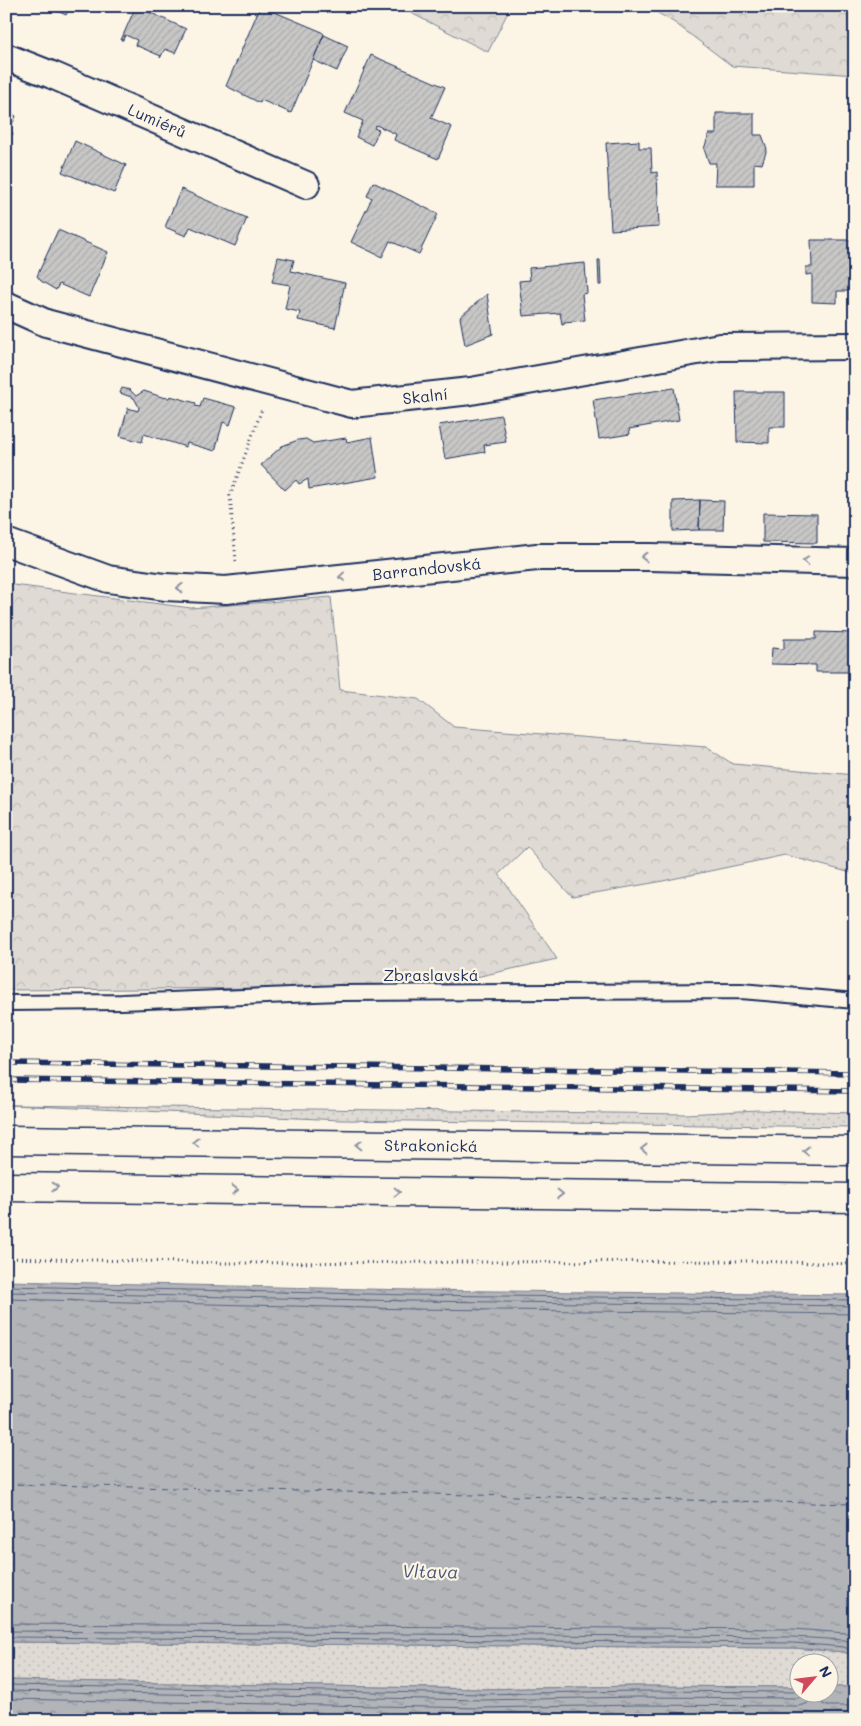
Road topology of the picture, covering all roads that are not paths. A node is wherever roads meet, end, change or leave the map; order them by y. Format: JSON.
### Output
{"nodes":[{"id":1,"x":6,"y":57,"type":"edge"},
{"id":2,"x":306,"y":185,"type":"dead end"},
{"id":3,"x":6,"y":305,"type":"edge"},
{"id":4,"x":855,"y":346,"type":"edge"},
{"id":5,"x":6,"y":542,"type":"edge"},
{"id":6,"x":855,"y":562,"type":"edge"},
{"id":7,"x":855,"y":1001,"type":"edge"},
{"id":8,"x":6,"y":1003,"type":"edge"},
{"id":9,"x":6,"y":1140,"type":"edge"},
{"id":10,"x":855,"y":1152,"type":"edge"},
{"id":11,"x":6,"y":1187,"type":"edge"},
{"id":12,"x":855,"y":1198,"type":"edge"}],
"edges":[{"from":1,"to":2,"type":"street","name":"Lumiérů"},
{"from":3,"to":4,"type":"street","name":"Skalní"},
{"from":6,"to":5,"type":"street","name":"Barrandovská","one_way":true},
{"from":7,"to":8,"type":"lane","name":"Zbraslavská"},
{"from":10,"to":9,"type":"main road","name":"Strakonická","one_way":true},
{"from":11,"to":12,"type":"main road","one_way":true}]}
